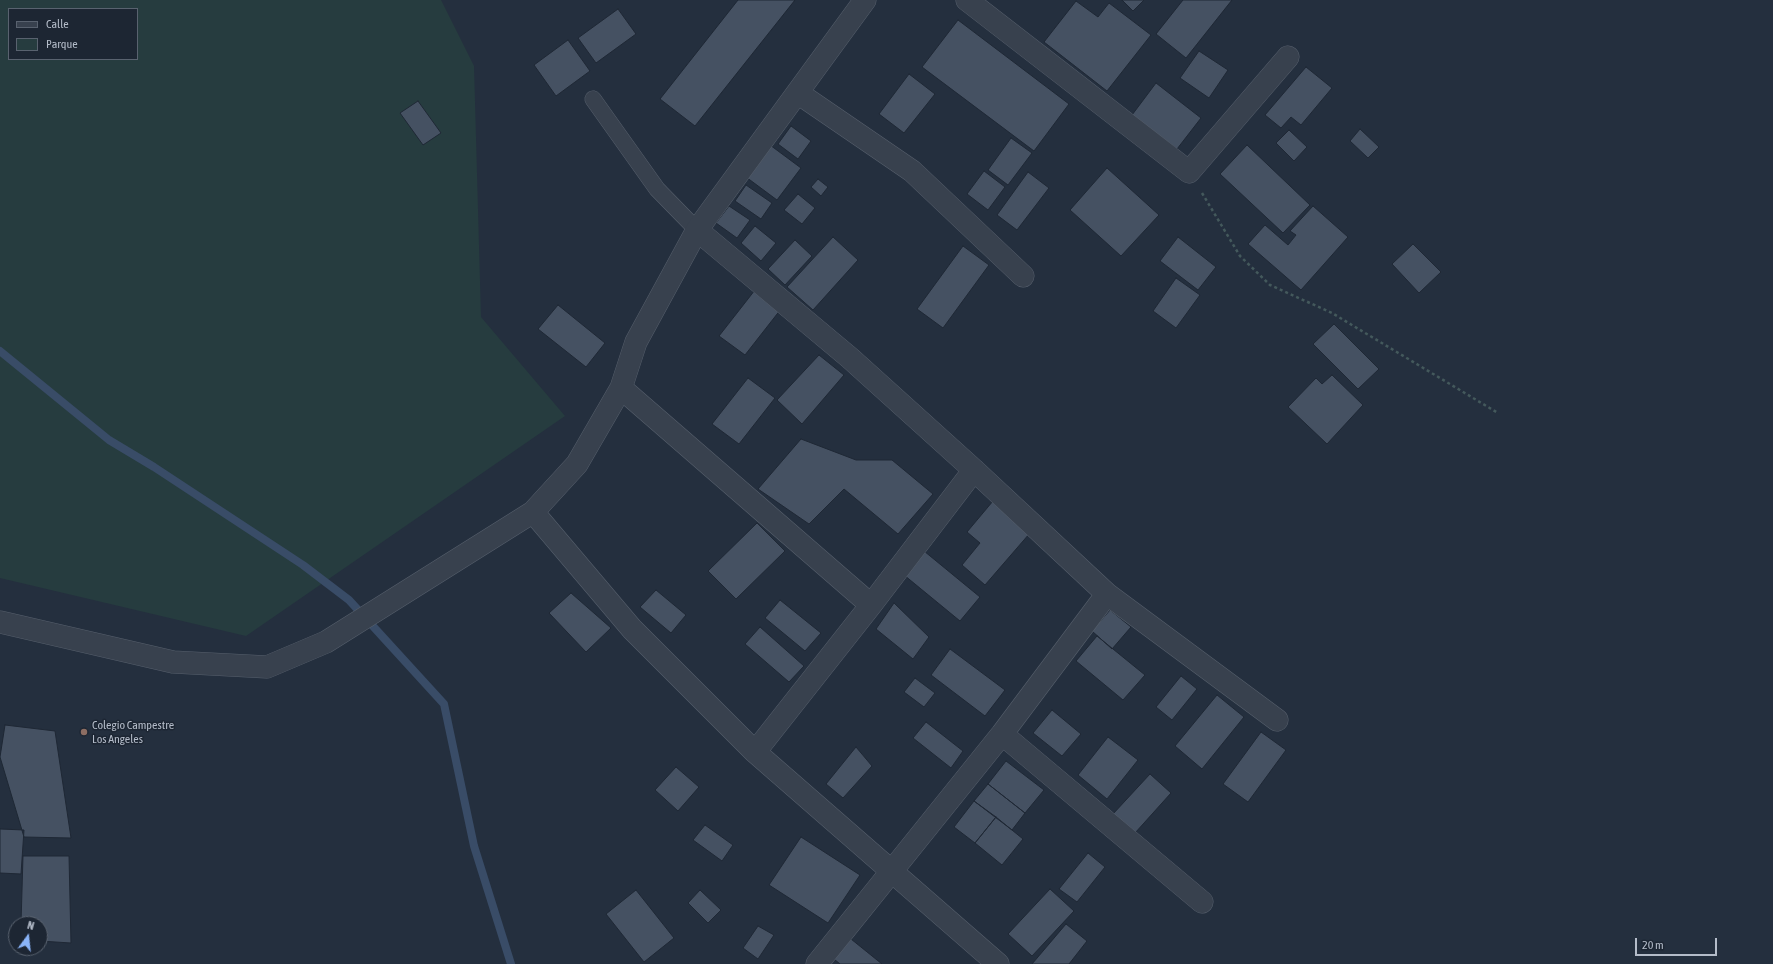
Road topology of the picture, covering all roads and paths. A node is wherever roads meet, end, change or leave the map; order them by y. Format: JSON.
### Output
{"nodes":[{"id":1,"x":865,"y":0,"type":"edge"},
{"id":2,"x":967,"y":0,"type":"edge"},
{"id":3,"x":1288,"y":58,"type":"dead end"},
{"id":4,"x":798,"y":94,"type":"junction"},
{"id":5,"x":594,"y":99,"type":"dead end"},
{"id":6,"x":1189,"y":172,"type":"junction"},
{"id":7,"x":696,"y":230,"type":"junction"},
{"id":8,"x":1023,"y":276,"type":"dead end"},
{"id":9,"x":621,"y":388,"type":"junction"},
{"id":10,"x":1498,"y":413,"type":"dead end"},
{"id":11,"x":974,"y":470,"type":"junction"},
{"id":12,"x":533,"y":512,"type":"junction"},
{"id":13,"x":1107,"y":594,"type":"junction"},
{"id":14,"x":871,"y":604,"type":"junction"},
{"id":15,"x":0,"y":622,"type":"edge"},
{"id":16,"x":1277,"y":720,"type":"dead end"},
{"id":17,"x":1002,"y":734,"type":"junction"},
{"id":18,"x":755,"y":752,"type":"junction"},
{"id":19,"x":891,"y":870,"type":"junction"},
{"id":20,"x":1202,"y":902,"type":"dead end"},
{"id":21,"x":817,"y":964,"type":"edge"},
{"id":22,"x":998,"y":964,"type":"edge"}],
"edges":[{"from":1,"to":4,"type":"street"},
{"from":2,"to":6,"type":"street"},
{"from":3,"to":6,"type":"street"},
{"from":4,"to":7,"type":"street"},
{"from":4,"to":8,"type":"street"},
{"from":5,"to":7,"type":"lane"},
{"from":6,"to":10,"type":"path"},
{"from":7,"to":9,"type":"street"},
{"from":7,"to":11,"type":"street"},
{"from":9,"to":12,"type":"street"},
{"from":9,"to":14,"type":"street"},
{"from":11,"to":13,"type":"street"},
{"from":11,"to":14,"type":"street"},
{"from":12,"to":15,"type":"street"},
{"from":12,"to":18,"type":"street"},
{"from":13,"to":16,"type":"street"},
{"from":13,"to":17,"type":"street"},
{"from":14,"to":18,"type":"street"},
{"from":17,"to":19,"type":"street"},
{"from":17,"to":20,"type":"street"},
{"from":18,"to":19,"type":"street"},
{"from":19,"to":21,"type":"street"},
{"from":19,"to":22,"type":"street"}]}
